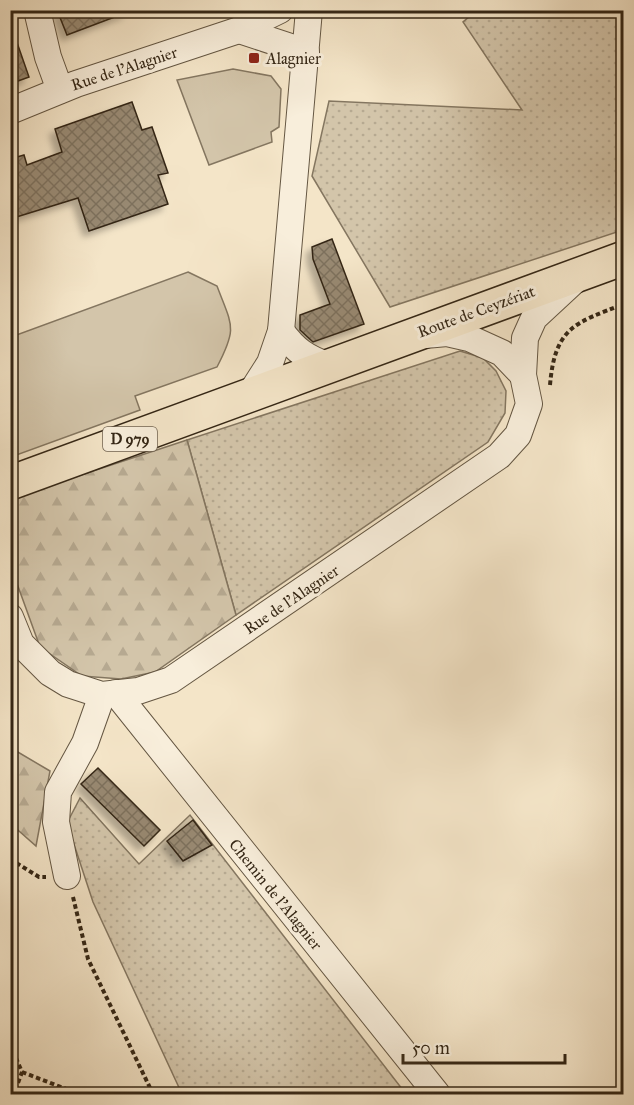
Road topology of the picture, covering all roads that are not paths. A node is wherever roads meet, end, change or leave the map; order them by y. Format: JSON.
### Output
{"nodes":[{"id":1,"x":37,"y":10,"type":"edge"},
{"id":2,"x":280,"y":10,"type":"edge"},
{"id":3,"x":309,"y":10,"type":"edge"},
{"id":4,"x":239,"y":30,"type":"junction"},
{"id":5,"x":306,"y":52,"type":"junction"},
{"id":6,"x":60,"y":90,"type":"junction"},
{"id":7,"x":10,"y":111,"type":"edge"},
{"id":8,"x":624,"y":258,"type":"edge"},
{"id":9,"x":584,"y":272,"type":"junction"},
{"id":10,"x":281,"y":331,"type":"junction"},
{"id":11,"x":407,"y":336,"type":"junction"},
{"id":12,"x":329,"y":366,"type":"junction"},
{"id":13,"x":523,"y":375,"type":"junction"},
{"id":14,"x":249,"y":396,"type":"junction"},
{"id":15,"x":10,"y":483,"type":"edge"},
{"id":16,"x":10,"y":617,"type":"edge"},
{"id":17,"x":109,"y":694,"type":"junction"},
{"id":18,"x":68,"y":876,"type":"road end"},
{"id":19,"x":437,"y":1095,"type":"edge"}],
"edges":[{"from":1,"to":6,"type":"street"},
{"from":2,"to":4,"type":"street","name":"Rue de l'Alagnier"},
{"from":3,"to":5,"type":"street"},
{"from":4,"to":5,"type":"street"},
{"from":4,"to":6,"type":"street","name":"Rue de l'Alagnier"},
{"from":5,"to":10,"type":"street"},
{"from":6,"to":7,"type":"street","name":"Rue de l'Alagnier"},
{"from":8,"to":9,"type":"main road","name":"Route de Ceyzériat","number":"D 979"},
{"from":9,"to":11,"type":"main road","name":"Route de Ceyzériat","number":"D 979"},
{"from":9,"to":13,"type":"street","name":"Rue de l'Alagnier"},
{"from":10,"to":12,"type":"street"},
{"from":10,"to":14,"type":"street"},
{"from":11,"to":12,"type":"main road","name":"Route de Ceyzériat","number":"D 979"},
{"from":11,"to":13,"type":"street"},
{"from":12,"to":14,"type":"main road","number":"D 979"},
{"from":13,"to":17,"type":"street","name":"Rue de l'Alagnier"},
{"from":14,"to":15,"type":"main road","number":"D 979"},
{"from":16,"to":17,"type":"street","name":"Rue de l'Alagnier"},
{"from":17,"to":18,"type":"street"},
{"from":17,"to":19,"type":"street","name":"Chemin de l'Alagnier"}]}
